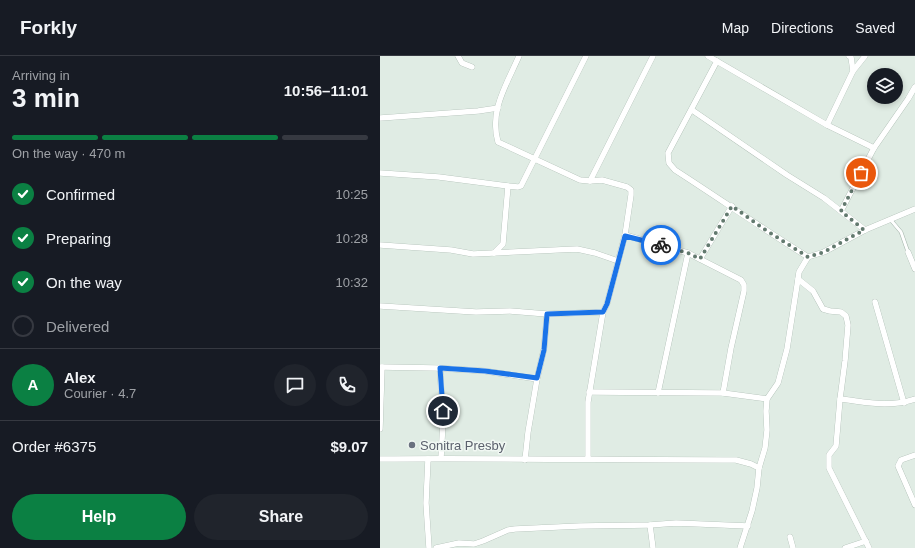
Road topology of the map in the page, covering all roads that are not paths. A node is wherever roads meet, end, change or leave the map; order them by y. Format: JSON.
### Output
{"nodes":[{"id":1,"x":458,"y":56,"type":"edge"},
{"id":2,"x":520,"y":56,"type":"edge"},
{"id":3,"x":586,"y":56,"type":"edge"},
{"id":4,"x":654,"y":56,"type":"edge"},
{"id":5,"x":708,"y":56,"type":"edge"},
{"id":6,"x":849,"y":56,"type":"edge"},
{"id":7,"x":865,"y":56,"type":"edge"},
{"id":8,"x":717,"y":61,"type":"junction"},
{"id":9,"x":472,"y":67,"type":"dead end"},
{"id":10,"x":853,"y":71,"type":"junction"},
{"id":11,"x":915,"y":87,"type":"edge"},
{"id":12,"x":498,"y":108,"type":"junction"},
{"id":13,"x":692,"y":110,"type":"junction"},
{"id":14,"x":380,"y":118,"type":"edge"},
{"id":15,"x":827,"y":125,"type":"junction"},
{"id":16,"x":874,"y":148,"type":"junction"},
{"id":17,"x":535,"y":158,"type":"junction"},
{"id":18,"x":380,"y":173,"type":"edge"},
{"id":19,"x":590,"y":181,"type":"junction"},
{"id":20,"x":508,"y":186,"type":"junction"},
{"id":21,"x":732,"y":206,"type":"junction"},
{"id":22,"x":915,"y":209,"type":"edge"},
{"id":23,"x":841,"y":211,"type":"junction"},
{"id":24,"x":890,"y":219,"type":"junction"},
{"id":25,"x":864,"y":230,"type":"junction"},
{"id":26,"x":625,"y":236,"type":"junction"},
{"id":27,"x":503,"y":244,"type":"junction"},
{"id":28,"x":380,"y":245,"type":"edge"},
{"id":29,"x":908,"y":252,"type":"joint"},
{"id":30,"x":511,"y":253,"type":"junction"},
{"id":31,"x":688,"y":253,"type":"junction"},
{"id":32,"x":494,"y":254,"type":"junction"},
{"id":33,"x":808,"y":257,"type":"junction"},
{"id":34,"x":700,"y":259,"type":"junction"},
{"id":35,"x":618,"y":261,"type":"junction"},
{"id":36,"x":915,"y":269,"type":"edge"},
{"id":37,"x":798,"y":279,"type":"junction"},
{"id":38,"x":875,"y":302,"type":"dead end"},
{"id":39,"x":380,"y":306,"type":"edge"},
{"id":40,"x":603,"y":312,"type":"junction"},
{"id":41,"x":547,"y":314,"type":"junction"},
{"id":42,"x":381,"y":367,"type":"edge"},
{"id":43,"x":440,"y":368,"type":"junction"},
{"id":44,"x":537,"y":378,"type":"junction"},
{"id":45,"x":590,"y":392,"type":"junction"},
{"id":46,"x":658,"y":393,"type":"junction"},
{"id":47,"x":723,"y":393,"type":"junction"},
{"id":48,"x":767,"y":399,"type":"junction"},
{"id":49,"x":840,"y":399,"type":"junction"},
{"id":50,"x":915,"y":399,"type":"edge"},
{"id":51,"x":904,"y":403,"type":"junction"},
{"id":52,"x":380,"y":425,"type":"edge"},
{"id":53,"x":380,"y":429,"type":"edge"},
{"id":54,"x":915,"y":455,"type":"edge"},
{"id":55,"x":441,"y":458,"type":"junction"},
{"id":56,"x":588,"y":458,"type":"junction"},
{"id":57,"x":380,"y":459,"type":"edge"},
{"id":58,"x":428,"y":459,"type":"junction"},
{"id":59,"x":525,"y":460,"type":"junction"},
{"id":60,"x":759,"y":468,"type":"junction"},
{"id":61,"x":915,"y":505,"type":"edge"},
{"id":62,"x":650,"y":526,"type":"junction"},
{"id":63,"x":748,"y":526,"type":"junction"},
{"id":64,"x":790,"y":537,"type":"dead end"},
{"id":65,"x":866,"y":541,"type":"junction"},
{"id":66,"x":429,"y":548,"type":"edge"},
{"id":67,"x":436,"y":548,"type":"edge"},
{"id":68,"x":653,"y":548,"type":"edge"},
{"id":69,"x":740,"y":548,"type":"edge"},
{"id":70,"x":793,"y":548,"type":"edge"},
{"id":71,"x":845,"y":548,"type":"edge"},
{"id":72,"x":870,"y":548,"type":"edge"}],
"edges":[{"from":1,"to":9,"type":"street"},
{"from":2,"to":12,"type":"street"},
{"from":3,"to":17,"type":"street"},
{"from":4,"to":19,"type":"street"},
{"from":5,"to":8,"type":"street"},
{"from":6,"to":10,"type":"street"},
{"from":7,"to":10,"type":"street"},
{"from":8,"to":13,"type":"street"},
{"from":8,"to":15,"type":"street"},
{"from":10,"to":15,"type":"street"},
{"from":11,"to":16,"type":"street"},
{"from":12,"to":14,"type":"street"},
{"from":12,"to":17,"type":"street"},
{"from":13,"to":21,"type":"street"},
{"from":13,"to":23,"type":"street"},
{"from":15,"to":16,"type":"street"},
{"from":16,"to":23,"type":"street"},
{"from":17,"to":19,"type":"street"},
{"from":17,"to":20,"type":"street"},
{"from":18,"to":20,"type":"street"},
{"from":19,"to":26,"type":"street"},
{"from":20,"to":27,"type":"street"},
{"from":21,"to":33,"type":"street"},
{"from":21,"to":34,"type":"street"},
{"from":22,"to":24,"type":"street"},
{"from":23,"to":25,"type":"street"},
{"from":24,"to":25,"type":"street"},
{"from":24,"to":29,"type":"lane"},
{"from":25,"to":33,"type":"street"},
{"from":26,"to":31,"type":"street"},
{"from":26,"to":35,"type":"street"},
{"from":27,"to":30,"type":"street"},
{"from":27,"to":32,"type":"street"},
{"from":28,"to":32,"type":"street"},
{"from":29,"to":36,"type":"street"},
{"from":30,"to":32,"type":"street"},
{"from":30,"to":35,"type":"street"},
{"from":31,"to":34,"type":"street"},
{"from":31,"to":46,"type":"street"},
{"from":33,"to":37,"type":"street"},
{"from":34,"to":47,"type":"street"},
{"from":35,"to":40,"type":"street"},
{"from":37,"to":48,"type":"street"},
{"from":37,"to":49,"type":"street"},
{"from":38,"to":51,"type":"street"},
{"from":39,"to":41,"type":"street"},
{"from":40,"to":41,"type":"street"},
{"from":40,"to":45,"type":"street"},
{"from":41,"to":44,"type":"street"},
{"from":42,"to":43,"type":"street"},
{"from":42,"to":52,"type":"street"},
{"from":43,"to":44,"type":"street"},
{"from":43,"to":55,"type":"street"},
{"from":44,"to":59,"type":"street"},
{"from":45,"to":46,"type":"street"},
{"from":45,"to":56,"type":"street"},
{"from":46,"to":47,"type":"street"},
{"from":47,"to":48,"type":"street"},
{"from":48,"to":60,"type":"street"},
{"from":49,"to":51,"type":"street"},
{"from":49,"to":65,"type":"street"},
{"from":50,"to":51,"type":"street"},
{"from":52,"to":53,"type":"street"},
{"from":54,"to":61,"type":"street"},
{"from":55,"to":58,"type":"street"},
{"from":55,"to":59,"type":"street"},
{"from":56,"to":59,"type":"street"},
{"from":56,"to":60,"type":"street"},
{"from":57,"to":58,"type":"street"},
{"from":58,"to":66,"type":"street"},
{"from":60,"to":63,"type":"street"},
{"from":62,"to":63,"type":"street"},
{"from":62,"to":67,"type":"street"},
{"from":62,"to":68,"type":"street"},
{"from":63,"to":69,"type":"street"},
{"from":64,"to":70,"type":"street"},
{"from":65,"to":71,"type":"street"},
{"from":65,"to":72,"type":"street"}]}
